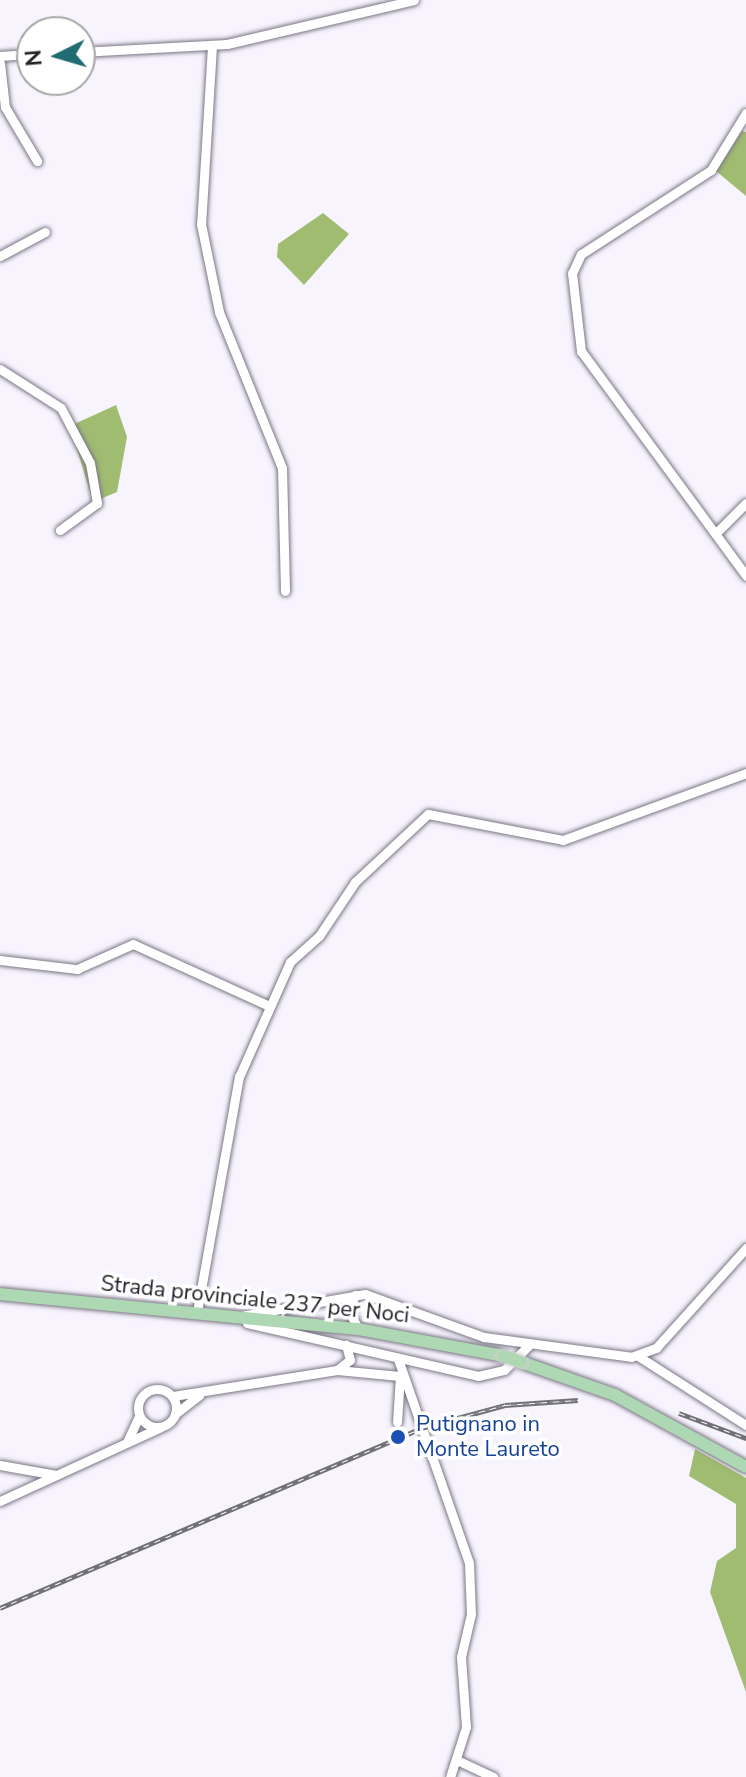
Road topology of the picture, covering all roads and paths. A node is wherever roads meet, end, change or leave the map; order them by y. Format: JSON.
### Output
{"nodes":[{"id":1,"x":414,"y":0,"type":"edge"},
{"id":2,"x":212,"y":46,"type":"junction"},
{"id":3,"x":96,"y":51,"type":"edge"},
{"id":4,"x":0,"y":63,"type":"edge"},
{"id":5,"x":746,"y":113,"type":"edge"},
{"id":6,"x":37,"y":161,"type":"dead end"},
{"id":7,"x":45,"y":232,"type":"dead end"},
{"id":8,"x":0,"y":256,"type":"edge"},
{"id":9,"x":0,"y":369,"type":"edge"},
{"id":10,"x":746,"y":503,"type":"edge"},
{"id":11,"x":60,"y":530,"type":"dead end"},
{"id":12,"x":716,"y":533,"type":"junction"},
{"id":13,"x":746,"y":576,"type":"edge"},
{"id":14,"x":285,"y":591,"type":"dead end"},
{"id":15,"x":746,"y":773,"type":"edge"},
{"id":16,"x":0,"y":960,"type":"edge"},
{"id":17,"x":267,"y":1005,"type":"junction"},
{"id":18,"x":746,"y":1248,"type":"edge"},
{"id":19,"x":0,"y":1294,"type":"edge"},
{"id":20,"x":355,"y":1295,"type":"junction"},
{"id":21,"x":197,"y":1312,"type":"junction"},
{"id":22,"x":220,"y":1314,"type":"junction"},
{"id":23,"x":241,"y":1316,"type":"junction"},
{"id":24,"x":358,"y":1329,"type":"junction"},
{"id":25,"x":346,"y":1345,"type":"junction"},
{"id":26,"x":529,"y":1345,"type":"junction"},
{"id":27,"x":638,"y":1356,"type":"junction"},
{"id":28,"x":398,"y":1359,"type":"junction"},
{"id":29,"x":337,"y":1370,"type":"junction"},
{"id":30,"x":400,"y":1376,"type":"junction"},
{"id":31,"x":199,"y":1395,"type":"junction"},
{"id":32,"x":173,"y":1396,"type":"junction"},
{"id":33,"x":175,"y":1414,"type":"junction"},
{"id":34,"x":139,"y":1416,"type":"junction"},
{"id":35,"x":397,"y":1422,"type":"dead end"},
{"id":36,"x":746,"y":1425,"type":"edge"},
{"id":37,"x":161,"y":1427,"type":"junction"},
{"id":38,"x":123,"y":1445,"type":"junction"},
{"id":39,"x":0,"y":1465,"type":"edge"},
{"id":40,"x":746,"y":1467,"type":"edge"},
{"id":41,"x":57,"y":1476,"type":"junction"},
{"id":42,"x":0,"y":1501,"type":"edge"},
{"id":43,"x":459,"y":1761,"type":"junction"},
{"id":44,"x":450,"y":1777,"type":"edge"},
{"id":45,"x":494,"y":1777,"type":"edge"}],
"edges":[{"from":1,"to":2,"type":"street"},
{"from":2,"to":3,"type":"street"},
{"from":2,"to":14,"type":"street"},
{"from":4,"to":6,"type":"street"},
{"from":5,"to":12,"type":"street"},
{"from":7,"to":8,"type":"street"},
{"from":9,"to":11,"type":"street"},
{"from":10,"to":12,"type":"street"},
{"from":12,"to":13,"type":"street"},
{"from":15,"to":17,"type":"street"},
{"from":16,"to":17,"type":"street"},
{"from":17,"to":21,"type":"street"},
{"from":18,"to":27,"type":"street"},
{"from":19,"to":21,"type":"main road","name":"Strada provinciale 237 per Noci"},
{"from":20,"to":23,"type":"street"},
{"from":20,"to":24,"type":"street"},
{"from":20,"to":26,"type":"street"},
{"from":21,"to":22,"type":"main road","name":"Strada provinciale 237 per Noci"},
{"from":22,"to":23,"type":"main road","name":"Strada provinciale 237 per Noci"},
{"from":22,"to":25,"type":"street"},
{"from":23,"to":24,"type":"main road","name":"Strada provinciale 237 per Noci"},
{"from":24,"to":40,"type":"main road","name":"Strada provinciale 237 per Noci","bridge":true},
{"from":25,"to":28,"type":"street"},
{"from":25,"to":29,"type":"street"},
{"from":26,"to":27,"type":"street"},
{"from":26,"to":28,"type":"street"},
{"from":27,"to":36,"type":"street"},
{"from":28,"to":30,"type":"street"},
{"from":29,"to":30,"type":"street"},
{"from":29,"to":31,"type":"street"},
{"from":30,"to":35,"type":"street"},
{"from":30,"to":43,"type":"street"},
{"from":31,"to":32,"type":"street"},
{"from":31,"to":33,"type":"street"},
{"from":32,"to":33,"type":"street"},
{"from":32,"to":34,"type":"street"},
{"from":33,"to":37,"type":"street"},
{"from":34,"to":37,"type":"street"},
{"from":34,"to":38,"type":"street"},
{"from":37,"to":38,"type":"street"},
{"from":38,"to":41,"type":"street"},
{"from":39,"to":41,"type":"street"},
{"from":41,"to":42,"type":"street"},
{"from":43,"to":44,"type":"street"},
{"from":43,"to":45,"type":"street"}]}
